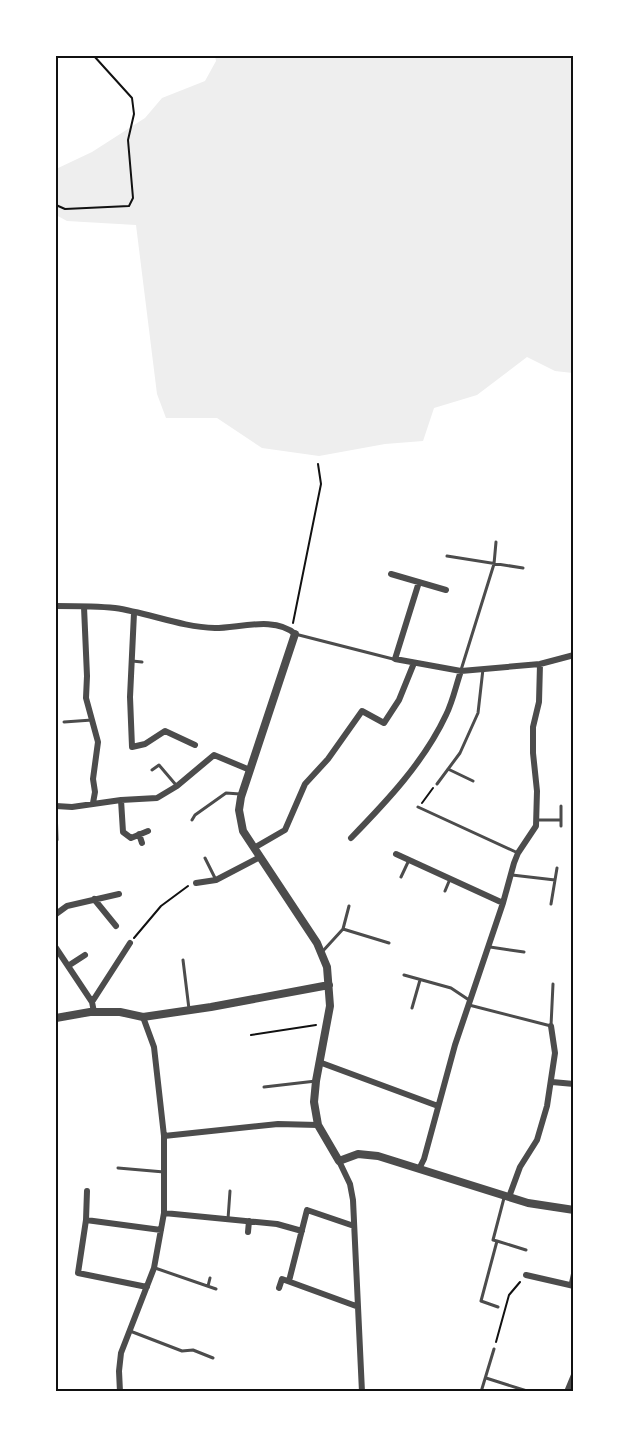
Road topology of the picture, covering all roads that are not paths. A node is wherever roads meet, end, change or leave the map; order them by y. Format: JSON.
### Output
{"nodes":[{"id":1,"x":496,"y":542,"type":"dead end"},
{"id":2,"x":447,"y":556,"type":"dead end"},
{"id":3,"x":494,"y":564,"type":"junction"},
{"id":4,"x":524,"y":568,"type":"dead end"},
{"id":5,"x":391,"y":574,"type":"dead end"},
{"id":6,"x":419,"y":582,"type":"junction"},
{"id":7,"x":446,"y":590,"type":"dead end"},
{"id":8,"x":56,"y":606,"type":"edge"},
{"id":9,"x":84,"y":607,"type":"junction"},
{"id":10,"x":134,"y":613,"type":"junction"},
{"id":11,"x":293,"y":632,"type":"junction"},
{"id":12,"x":573,"y":655,"type":"edge"},
{"id":13,"x":395,"y":659,"type":"junction"},
{"id":14,"x":132,"y":661,"type":"junction"},
{"id":15,"x":141,"y":662,"type":"dead end"},
{"id":16,"x":414,"y":663,"type":"junction"},
{"id":17,"x":540,"y":664,"type":"junction"},
{"id":18,"x":483,"y":669,"type":"junction"},
{"id":19,"x":461,"y":671,"type":"junction"},
{"id":20,"x":93,"y":720,"type":"junction"},
{"id":21,"x":64,"y":722,"type":"dead end"},
{"id":22,"x":195,"y":745,"type":"dead end"},
{"id":23,"x":448,"y":769,"type":"junction"},
{"id":24,"x":152,"y":770,"type":"dead end"},
{"id":25,"x":250,"y":770,"type":"junction"},
{"id":26,"x":473,"y":781,"type":"dead end"},
{"id":27,"x":437,"y":784,"type":"road end"},
{"id":28,"x":177,"y":786,"type":"junction"},
{"id":29,"x":242,"y":794,"type":"junction"},
{"id":30,"x":121,"y":800,"type":"junction"},
{"id":31,"x":200,"y":802,"type":"dead end"},
{"id":32,"x":93,"y":803,"type":"junction"},
{"id":33,"x":56,"y":806,"type":"edge"},
{"id":34,"x":561,"y":806,"type":"dead end"},
{"id":35,"x":418,"y":807,"type":"road end"},
{"id":36,"x":204,"y":809,"type":"junction"},
{"id":37,"x":192,"y":820,"type":"dead end"},
{"id":38,"x":537,"y":820,"type":"junction"},
{"id":39,"x":561,"y":820,"type":"junction"},
{"id":40,"x":561,"y":826,"type":"dead end"},
{"id":41,"x":148,"y":831,"type":"dead end"},
{"id":42,"x":139,"y":834,"type":"junction"},
{"id":43,"x":351,"y":838,"type":"dead end"},
{"id":44,"x":57,"y":840,"type":"dead end"},
{"id":45,"x":142,"y":843,"type":"dead end"},
{"id":46,"x":254,"y":848,"type":"junction"},
{"id":47,"x":518,"y":853,"type":"junction"},
{"id":48,"x":396,"y":854,"type":"dead end"},
{"id":49,"x":260,"y":857,"type":"junction"},
{"id":50,"x":205,"y":858,"type":"dead end"},
{"id":51,"x":409,"y":860,"type":"junction"},
{"id":52,"x":557,"y":868,"type":"dead end"},
{"id":53,"x":512,"y":874,"type":"junction"},
{"id":54,"x":402,"y":877,"type":"dead end"},
{"id":55,"x":450,"y":879,"type":"junction"},
{"id":56,"x":216,"y":880,"type":"junction"},
{"id":57,"x":555,"y":880,"type":"junction"},
{"id":58,"x":196,"y":883,"type":"road end"},
{"id":59,"x":445,"y":891,"type":"dead end"},
{"id":60,"x":119,"y":894,"type":"dead end"},
{"id":61,"x":94,"y":899,"type":"junction"},
{"id":62,"x":504,"y":903,"type":"junction"},
{"id":63,"x":551,"y":904,"type":"dead end"},
{"id":64,"x":349,"y":906,"type":"dead end"},
{"id":65,"x":56,"y":914,"type":"edge"},
{"id":66,"x":116,"y":926,"type":"dead end"},
{"id":67,"x":343,"y":929,"type":"junction"},
{"id":68,"x":130,"y":943,"type":"road end"},
{"id":69,"x":389,"y":943,"type":"dead end"},
{"id":70,"x":489,"y":947,"type":"junction"},
{"id":71,"x":56,"y":948,"type":"edge"},
{"id":72,"x":321,"y":952,"type":"junction"},
{"id":73,"x":524,"y":952,"type":"dead end"},
{"id":74,"x":85,"y":955,"type":"dead end"},
{"id":75,"x":183,"y":960,"type":"dead end"},
{"id":76,"x":68,"y":966,"type":"junction"},
{"id":77,"x":404,"y":975,"type":"dead end"},
{"id":78,"x":420,"y":980,"type":"junction"},
{"id":79,"x":553,"y":984,"type":"dead end"},
{"id":80,"x":329,"y":986,"type":"junction"},
{"id":81,"x":92,"y":1002,"type":"junction"},
{"id":82,"x":469,"y":1002,"type":"junction"},
{"id":83,"x":412,"y":1008,"type":"dead end"},
{"id":84,"x":189,"y":1010,"type":"junction"},
{"id":85,"x":94,"y":1012,"type":"junction"},
{"id":86,"x":143,"y":1017,"type":"junction"},
{"id":87,"x":56,"y":1018,"type":"edge"},
{"id":88,"x":551,"y":1026,"type":"junction"},
{"id":89,"x":319,"y":1062,"type":"junction"},
{"id":90,"x":316,"y":1081,"type":"junction"},
{"id":91,"x":552,"y":1082,"type":"junction"},
{"id":92,"x":573,"y":1084,"type":"edge"},
{"id":93,"x":264,"y":1087,"type":"dead end"},
{"id":94,"x":438,"y":1106,"type":"junction"},
{"id":95,"x":318,"y":1125,"type":"junction"},
{"id":96,"x":164,"y":1136,"type":"junction"},
{"id":97,"x":339,"y":1161,"type":"junction"},
{"id":98,"x":118,"y":1168,"type":"dead end"},
{"id":99,"x":419,"y":1169,"type":"junction"},
{"id":100,"x":164,"y":1172,"type":"junction"},
{"id":101,"x":87,"y":1191,"type":"dead end"},
{"id":102,"x":230,"y":1191,"type":"dead end"},
{"id":103,"x":507,"y":1197,"type":"junction"},
{"id":104,"x":573,"y":1210,"type":"edge"},
{"id":105,"x":164,"y":1213,"type":"junction"},
{"id":106,"x":228,"y":1219,"type":"junction"},
{"id":107,"x":86,"y":1220,"type":"junction"},
{"id":108,"x":249,"y":1221,"type":"junction"},
{"id":109,"x":354,"y":1226,"type":"junction"},
{"id":110,"x":161,"y":1230,"type":"junction"},
{"id":111,"x":302,"y":1231,"type":"junction"},
{"id":112,"x":248,"y":1232,"type":"dead end"},
{"id":113,"x":497,"y":1241,"type":"junction"},
{"id":114,"x":526,"y":1250,"type":"dead end"},
{"id":115,"x":573,"y":1267,"type":"edge"},
{"id":116,"x":154,"y":1268,"type":"junction"},
{"id":117,"x":526,"y":1275,"type":"road end"},
{"id":118,"x":210,"y":1278,"type":"dead end"},
{"id":119,"x":289,"y":1281,"type":"junction"},
{"id":120,"x":572,"y":1285,"type":"edge"},
{"id":121,"x":208,"y":1286,"type":"junction"},
{"id":122,"x":147,"y":1287,"type":"junction"},
{"id":123,"x":279,"y":1288,"type":"dead end"},
{"id":124,"x":216,"y":1289,"type":"dead end"},
{"id":125,"x":356,"y":1306,"type":"junction"},
{"id":126,"x":498,"y":1306,"type":"dead end"},
{"id":127,"x":128,"y":1330,"type":"junction"},
{"id":128,"x":194,"y":1345,"type":"dead end"},
{"id":129,"x":494,"y":1349,"type":"road end"},
{"id":130,"x":193,"y":1350,"type":"junction"},
{"id":131,"x":213,"y":1358,"type":"dead end"},
{"id":132,"x":573,"y":1376,"type":"edge"},
{"id":133,"x":486,"y":1378,"type":"junction"},
{"id":134,"x":527,"y":1391,"type":"edge"},
{"id":135,"x":120,"y":1392,"type":"edge"},
{"id":136,"x":362,"y":1392,"type":"edge"},
{"id":137,"x":481,"y":1392,"type":"edge"},
{"id":138,"x":567,"y":1392,"type":"edge"}],
"edges":[{"from":1,"to":3,"type":"lane"},
{"from":2,"to":3,"type":"lane"},
{"from":3,"to":4,"type":"lane"},
{"from":3,"to":19,"type":"lane"},
{"from":5,"to":6,"type":"street"},
{"from":6,"to":7,"type":"street"},
{"from":6,"to":13,"type":"street"},
{"from":8,"to":9,"type":"street"},
{"from":9,"to":10,"type":"street"},
{"from":9,"to":20,"type":"street"},
{"from":10,"to":11,"type":"street"},
{"from":10,"to":14,"type":"street"},
{"from":11,"to":13,"type":"lane"},
{"from":11,"to":25,"type":"street"},
{"from":12,"to":17,"type":"street"},
{"from":13,"to":16,"type":"street"},
{"from":14,"to":15,"type":"lane"},
{"from":14,"to":22,"type":"street"},
{"from":16,"to":19,"type":"street"},
{"from":16,"to":46,"type":"street"},
{"from":17,"to":18,"type":"street"},
{"from":17,"to":38,"type":"street"},
{"from":18,"to":19,"type":"street"},
{"from":18,"to":23,"type":"lane"},
{"from":19,"to":43,"type":"street"},
{"from":20,"to":21,"type":"lane"},
{"from":20,"to":32,"type":"street"},
{"from":23,"to":26,"type":"lane"},
{"from":23,"to":27,"type":"lane"},
{"from":24,"to":28,"type":"lane"},
{"from":25,"to":28,"type":"street"},
{"from":25,"to":29,"type":"street"},
{"from":28,"to":30,"type":"street"},
{"from":29,"to":36,"type":"lane"},
{"from":29,"to":46,"type":"street"},
{"from":30,"to":32,"type":"street"},
{"from":30,"to":42,"type":"street"},
{"from":31,"to":36,"type":"lane"},
{"from":32,"to":33,"type":"street"},
{"from":33,"to":44,"type":"lane"},
{"from":34,"to":39,"type":"lane"},
{"from":35,"to":47,"type":"lane"},
{"from":36,"to":37,"type":"lane"},
{"from":38,"to":39,"type":"lane"},
{"from":38,"to":47,"type":"street"},
{"from":39,"to":40,"type":"lane"},
{"from":41,"to":42,"type":"street"},
{"from":42,"to":45,"type":"street"},
{"from":46,"to":49,"type":"street"},
{"from":47,"to":53,"type":"street"},
{"from":48,"to":51,"type":"street"},
{"from":49,"to":56,"type":"street"},
{"from":49,"to":72,"type":"street"},
{"from":50,"to":56,"type":"lane"},
{"from":51,"to":54,"type":"lane"},
{"from":51,"to":55,"type":"street"},
{"from":52,"to":57,"type":"lane"},
{"from":53,"to":57,"type":"lane"},
{"from":53,"to":62,"type":"street"},
{"from":55,"to":59,"type":"lane"},
{"from":55,"to":62,"type":"street"},
{"from":56,"to":58,"type":"street"},
{"from":57,"to":63,"type":"lane"},
{"from":60,"to":61,"type":"street"},
{"from":61,"to":65,"type":"street"},
{"from":61,"to":66,"type":"street"},
{"from":62,"to":70,"type":"street"},
{"from":64,"to":67,"type":"lane"},
{"from":67,"to":69,"type":"lane"},
{"from":67,"to":72,"type":"lane"},
{"from":68,"to":81,"type":"street"},
{"from":70,"to":73,"type":"lane"},
{"from":70,"to":82,"type":"street"},
{"from":71,"to":76,"type":"street"},
{"from":72,"to":80,"type":"street"},
{"from":74,"to":76,"type":"street"},
{"from":75,"to":84,"type":"lane"},
{"from":76,"to":81,"type":"street"},
{"from":77,"to":78,"type":"lane"},
{"from":78,"to":82,"type":"lane"},
{"from":78,"to":83,"type":"lane"},
{"from":79,"to":88,"type":"lane"},
{"from":80,"to":84,"type":"street"},
{"from":80,"to":89,"type":"street"},
{"from":81,"to":85,"type":"street"},
{"from":82,"to":88,"type":"lane"},
{"from":82,"to":94,"type":"street"},
{"from":84,"to":86,"type":"street"},
{"from":85,"to":86,"type":"street"},
{"from":85,"to":87,"type":"street"},
{"from":86,"to":96,"type":"street"},
{"from":88,"to":91,"type":"street"},
{"from":89,"to":90,"type":"street"},
{"from":89,"to":94,"type":"street"},
{"from":90,"to":93,"type":"lane"},
{"from":90,"to":95,"type":"street"},
{"from":91,"to":92,"type":"street"},
{"from":91,"to":103,"type":"street"},
{"from":94,"to":99,"type":"street"},
{"from":95,"to":96,"type":"street"},
{"from":95,"to":97,"type":"street"},
{"from":96,"to":100,"type":"street"},
{"from":97,"to":99,"type":"street"},
{"from":97,"to":109,"type":"street"},
{"from":98,"to":100,"type":"lane"},
{"from":99,"to":103,"type":"street"},
{"from":100,"to":105,"type":"street"},
{"from":101,"to":107,"type":"street"},
{"from":102,"to":106,"type":"lane"},
{"from":103,"to":104,"type":"street"},
{"from":103,"to":113,"type":"lane"},
{"from":105,"to":106,"type":"street"},
{"from":105,"to":110,"type":"street"},
{"from":106,"to":108,"type":"street"},
{"from":107,"to":110,"type":"street"},
{"from":107,"to":122,"type":"street"},
{"from":108,"to":111,"type":"street"},
{"from":108,"to":112,"type":"street"},
{"from":109,"to":111,"type":"street"},
{"from":109,"to":125,"type":"street"},
{"from":110,"to":116,"type":"street"},
{"from":111,"to":119,"type":"street"},
{"from":113,"to":114,"type":"lane"},
{"from":113,"to":126,"type":"lane"},
{"from":115,"to":120,"type":"lane"},
{"from":116,"to":121,"type":"lane"},
{"from":116,"to":122,"type":"street"},
{"from":117,"to":120,"type":"street"},
{"from":118,"to":121,"type":"lane"},
{"from":119,"to":123,"type":"street"},
{"from":119,"to":125,"type":"street"},
{"from":121,"to":124,"type":"lane"},
{"from":122,"to":127,"type":"street"},
{"from":125,"to":136,"type":"street"},
{"from":127,"to":130,"type":"lane"},
{"from":127,"to":135,"type":"street"},
{"from":128,"to":130,"type":"lane"},
{"from":129,"to":133,"type":"lane"},
{"from":130,"to":131,"type":"lane"},
{"from":132,"to":138,"type":"street"},
{"from":133,"to":134,"type":"lane"},
{"from":133,"to":137,"type":"lane"}]}
